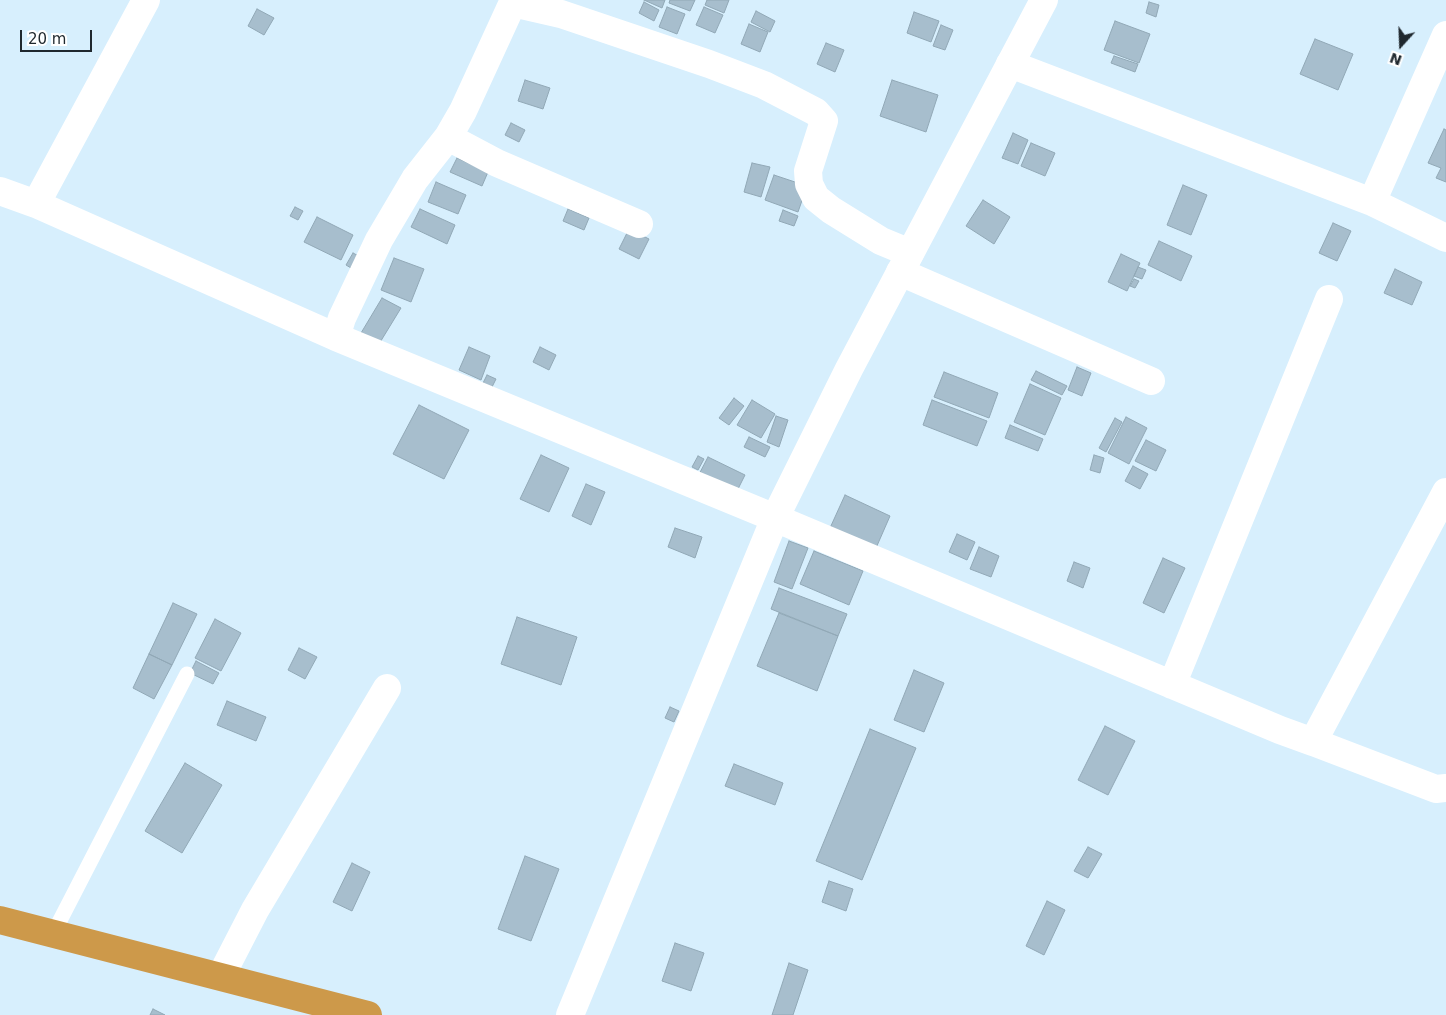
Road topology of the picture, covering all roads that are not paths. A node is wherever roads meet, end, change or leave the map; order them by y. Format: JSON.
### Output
{"nodes":[{"id":1,"x":146,"y":0,"type":"edge"},
{"id":2,"x":1044,"y":0,"type":"edge"},
{"id":3,"x":514,"y":2,"type":"edge"},
{"id":4,"x":1446,"y":34,"type":"edge"},
{"id":5,"x":1010,"y":64,"type":"junction"},
{"id":6,"x":448,"y":137,"type":"junction"},
{"id":7,"x":0,"y":191,"type":"edge"},
{"id":8,"x":1372,"y":202,"type":"junction"},
{"id":9,"x":36,"y":204,"type":"junction"},
{"id":10,"x":639,"y":224,"type":"dead end"},
{"id":11,"x":1445,"y":235,"type":"edge"},
{"id":12,"x":905,"y":263,"type":"junction"},
{"id":13,"x":1329,"y":298,"type":"dead end"},
{"id":14,"x":336,"y":338,"type":"junction"},
{"id":15,"x":1151,"y":381,"type":"dead end"},
{"id":16,"x":1446,"y":492,"type":"edge"},
{"id":17,"x":775,"y":518,"type":"junction"},
{"id":18,"x":187,"y":674,"type":"dead end"},
{"id":19,"x":1172,"y":685,"type":"junction"},
{"id":20,"x":387,"y":688,"type":"dead end"},
{"id":21,"x":1313,"y":742,"type":"junction"},
{"id":22,"x":1446,"y":788,"type":"edge"},
{"id":23,"x":0,"y":920,"type":"edge"},
{"id":24,"x":54,"y":934,"type":"junction"},
{"id":25,"x":221,"y":976,"type":"junction"},
{"id":26,"x":322,"y":1010,"type":"edge"},
{"id":27,"x":368,"y":1015,"type":"edge"},
{"id":28,"x":570,"y":1015,"type":"edge"}],
"edges":[{"from":1,"to":9,"type":"street"},
{"from":2,"to":5,"type":"street"},
{"from":3,"to":6,"type":"street"},
{"from":3,"to":12,"type":"street"},
{"from":4,"to":8,"type":"street"},
{"from":5,"to":8,"type":"street"},
{"from":5,"to":12,"type":"street"},
{"from":6,"to":10,"type":"street"},
{"from":6,"to":14,"type":"street"},
{"from":7,"to":9,"type":"street"},
{"from":8,"to":11,"type":"street"},
{"from":9,"to":14,"type":"street"},
{"from":12,"to":15,"type":"street"},
{"from":12,"to":17,"type":"street"},
{"from":13,"to":19,"type":"street"},
{"from":14,"to":17,"type":"street"},
{"from":16,"to":21,"type":"street"},
{"from":17,"to":19,"type":"street"},
{"from":17,"to":28,"type":"street"},
{"from":18,"to":24,"type":"lane"},
{"from":19,"to":21,"type":"street"},
{"from":20,"to":25,"type":"street"},
{"from":21,"to":22,"type":"street"},
{"from":23,"to":24,"type":"highway"},
{"from":24,"to":25,"type":"highway"},
{"from":25,"to":26,"type":"highway"},
{"from":26,"to":27,"type":"highway"}]}
